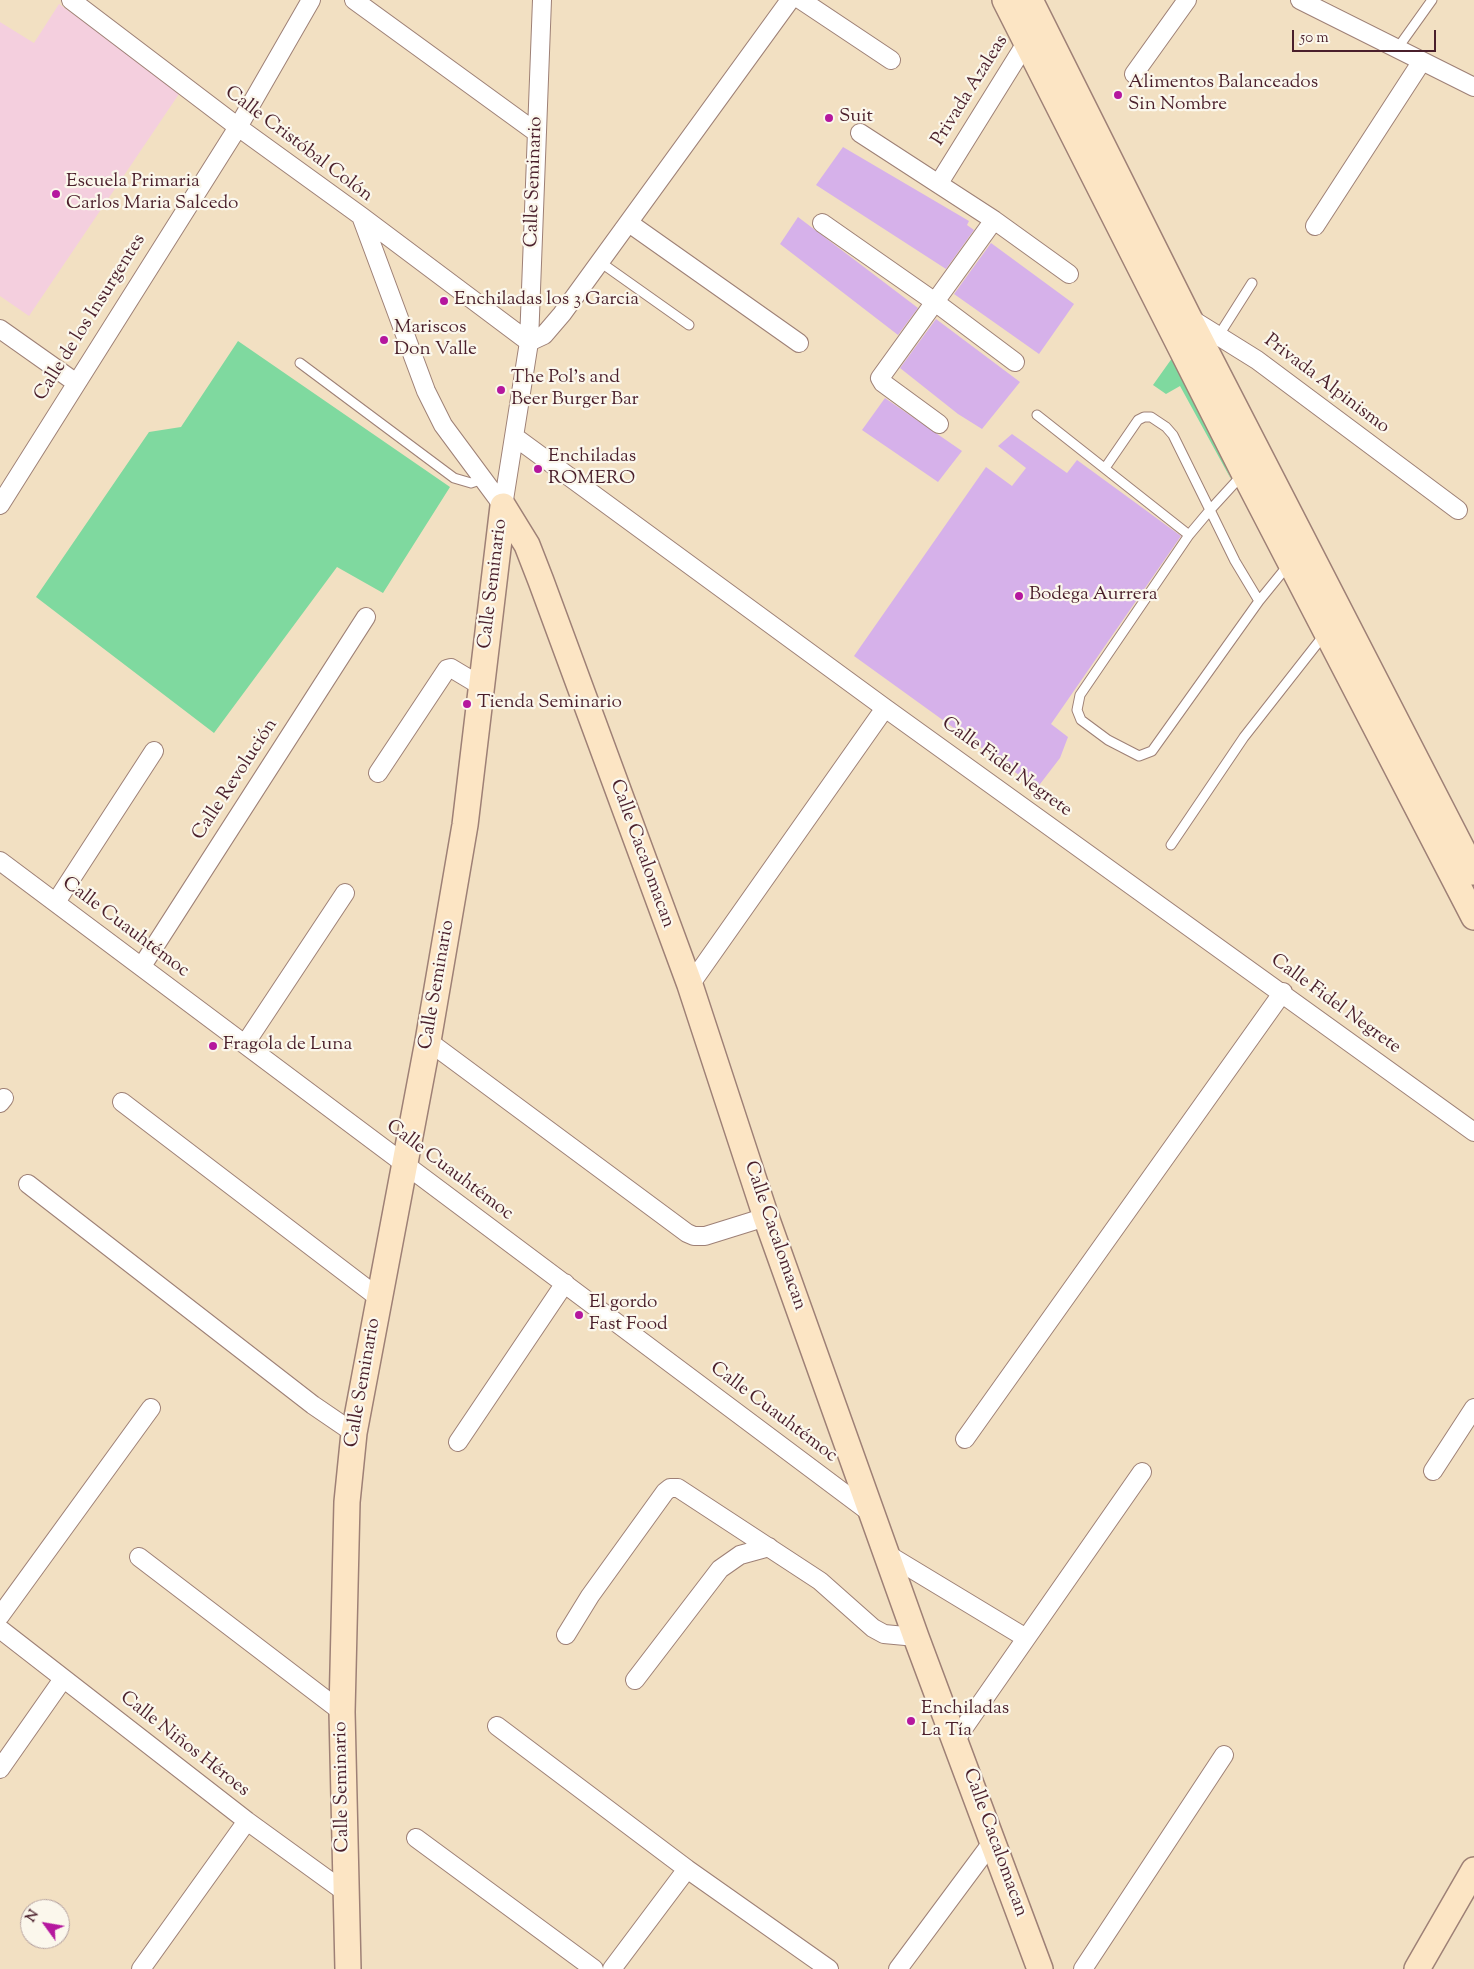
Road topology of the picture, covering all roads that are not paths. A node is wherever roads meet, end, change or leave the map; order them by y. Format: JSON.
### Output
{"nodes":[{"id":1,"x":71,"y":0,"type":"edge"},
{"id":2,"x":311,"y":0,"type":"edge"},
{"id":3,"x":354,"y":0,"type":"edge"},
{"id":4,"x":542,"y":0,"type":"edge"},
{"id":5,"x":790,"y":0,"type":"edge"},
{"id":6,"x":801,"y":0,"type":"edge"},
{"id":7,"x":1005,"y":0,"type":"edge"},
{"id":8,"x":1187,"y":0,"type":"edge"},
{"id":9,"x":1300,"y":0,"type":"edge"},
{"id":10,"x":1432,"y":0,"type":"edge"},
{"id":11,"x":1036,"y":11,"type":"edge"},
{"id":12,"x":1026,"y":42,"type":"junction"},
{"id":13,"x":1397,"y":50,"type":"junction"},
{"id":14,"x":891,"y":60,"type":"dead end"},
{"id":15,"x":1422,"y":61,"type":"junction"},
{"id":16,"x":1134,"y":74,"type":"dead end"},
{"id":17,"x":1474,"y":87,"type":"edge"},
{"id":18,"x":238,"y":127,"type":"junction"},
{"id":19,"x":537,"y":133,"type":"junction"},
{"id":20,"x":860,"y":133,"type":"dead end"},
{"id":21,"x":939,"y":183,"type":"junction"},
{"id":22,"x":361,"y":216,"type":"junction"},
{"id":23,"x":994,"y":220,"type":"junction"},
{"id":24,"x":629,"y":223,"type":"junction"},
{"id":25,"x":822,"y":223,"type":"dead end"},
{"id":26,"x":1315,"y":226,"type":"dead end"},
{"id":27,"x":600,"y":262,"type":"junction"},
{"id":28,"x":1069,"y":274,"type":"dead end"},
{"id":29,"x":1252,"y":283,"type":"dead end"},
{"id":30,"x":935,"y":302,"type":"junction"},
{"id":31,"x":1161,"y":308,"type":"junction"},
{"id":32,"x":1188,"y":316,"type":"junction"},
{"id":33,"x":690,"y":325,"type":"dead end"},
{"id":34,"x":0,"y":328,"type":"edge"},
{"id":35,"x":1220,"y":335,"type":"junction"},
{"id":36,"x":529,"y":342,"type":"junction"},
{"id":37,"x":799,"y":344,"type":"dead end"},
{"id":38,"x":1015,"y":362,"type":"dead end"},
{"id":39,"x":300,"y":363,"type":"dead end"},
{"id":40,"x":75,"y":382,"type":"junction"},
{"id":41,"x":1037,"y":415,"type":"dead end"},
{"id":42,"x":939,"y":424,"type":"dead end"},
{"id":43,"x":515,"y":437,"type":"junction"},
{"id":44,"x":1254,"y":467,"type":"junction"},
{"id":45,"x":1105,"y":468,"type":"junction"},
{"id":46,"x":482,"y":479,"type":"junction"},
{"id":47,"x":0,"y":505,"type":"edge"},
{"id":48,"x":503,"y":506,"type":"junction"},
{"id":49,"x":1210,"y":510,"type":"junction"},
{"id":50,"x":1458,"y":510,"type":"dead end"},
{"id":51,"x":1190,"y":535,"type":"junction"},
{"id":52,"x":1300,"y":556,"type":"junction"},
{"id":53,"x":1259,"y":601,"type":"junction"},
{"id":54,"x":366,"y":617,"type":"dead end"},
{"id":55,"x":1334,"y":622,"type":"junction"},
{"id":56,"x":481,"y":686,"type":"junction"},
{"id":57,"x":885,"y":708,"type":"junction"},
{"id":58,"x":154,"y":751,"type":"dead end"},
{"id":59,"x":378,"y":773,"type":"dead end"},
{"id":60,"x":1171,"y":845,"type":"dead end"},
{"id":61,"x":0,"y":861,"type":"edge"},
{"id":62,"x":1474,"y":872,"type":"edge"},
{"id":63,"x":344,"y":893,"type":"dead end"},
{"id":64,"x":56,"y":902,"type":"junction"},
{"id":65,"x":1474,"y":917,"type":"edge"},
{"id":66,"x":142,"y":966,"type":"junction"},
{"id":67,"x":690,"y":984,"type":"junction"},
{"id":68,"x":1282,"y":992,"type":"junction"},
{"id":69,"x":428,"y":1041,"type":"junction"},
{"id":70,"x":245,"y":1044,"type":"junction"},
{"id":71,"x":122,"y":1102,"type":"dead end"},
{"id":72,"x":1474,"y":1132,"type":"edge"},
{"id":73,"x":405,"y":1165,"type":"junction"},
{"id":74,"x":28,"y":1184,"type":"dead end"},
{"id":75,"x":766,"y":1217,"type":"junction"},
{"id":76,"x":565,"y":1284,"type":"junction"},
{"id":77,"x":379,"y":1298,"type":"junction"},
{"id":78,"x":151,"y":1408,"type":"dead end"},
{"id":79,"x":1474,"y":1408,"type":"edge"},
{"id":80,"x":354,"y":1433,"type":"junction"},
{"id":81,"x":964,"y":1439,"type":"dead end"},
{"id":82,"x":458,"y":1442,"type":"dead end"},
{"id":83,"x":1433,"y":1471,"type":"dead end"},
{"id":84,"x":1142,"y":1472,"type":"dead end"},
{"id":85,"x":873,"y":1514,"type":"junction"},
{"id":86,"x":769,"y":1547,"type":"junction"},
{"id":87,"x":886,"y":1554,"type":"junction"},
{"id":88,"x":139,"y":1557,"type":"dead end"},
{"id":89,"x":0,"y":1616,"type":"edge"},
{"id":90,"x":2,"y":1635,"type":"edge"},
{"id":91,"x":566,"y":1635,"type":"dead end"},
{"id":92,"x":916,"y":1637,"type":"junction"},
{"id":93,"x":1026,"y":1638,"type":"junction"},
{"id":94,"x":64,"y":1679,"type":"junction"},
{"id":95,"x":635,"y":1680,"type":"dead end"},
{"id":96,"x":342,"y":1712,"type":"junction"},
{"id":97,"x":497,"y":1726,"type":"dead end"},
{"id":98,"x":956,"y":1739,"type":"junction"},
{"id":99,"x":1224,"y":1755,"type":"dead end"},
{"id":100,"x":0,"y":1769,"type":"edge"},
{"id":101,"x":247,"y":1821,"type":"junction"},
{"id":102,"x":416,"y":1838,"type":"dead end"},
{"id":103,"x":993,"y":1841,"type":"junction"},
{"id":104,"x":687,"y":1869,"type":"junction"},
{"id":105,"x":1474,"y":1870,"type":"edge"},
{"id":106,"x":345,"y":1892,"type":"junction"},
{"id":107,"x":141,"y":1969,"type":"edge"},
{"id":108,"x":348,"y":1969,"type":"edge"},
{"id":109,"x":594,"y":1969,"type":"edge"},
{"id":110,"x":612,"y":1969,"type":"edge"},
{"id":111,"x":829,"y":1969,"type":"edge"},
{"id":112,"x":898,"y":1969,"type":"edge"},
{"id":113,"x":1040,"y":1969,"type":"edge"},
{"id":114,"x":1083,"y":1969,"type":"edge"},
{"id":115,"x":1417,"y":1969,"type":"edge"}],
"edges":[{"from":1,"to":18,"type":"street","name":"Calle Cristóbal Colón"},
{"from":2,"to":18,"type":"street","name":"Calle de los Insurgentes"},
{"from":3,"to":19,"type":"street"},
{"from":4,"to":19,"type":"street","name":"Calle Seminario"},
{"from":5,"to":24,"type":"street"},
{"from":6,"to":14,"type":"street"},
{"from":7,"to":12,"type":"street"},
{"from":8,"to":16,"type":"street"},
{"from":9,"to":13,"type":"street"},
{"from":10,"to":13,"type":"lane"},
{"from":11,"to":12,"type":"street","name":"Privada Azaleas"},
{"from":11,"to":32,"type":"street"},
{"from":12,"to":21,"type":"street","name":"Privada Azaleas"},
{"from":12,"to":31,"type":"street"},
{"from":13,"to":15,"type":"street"},
{"from":15,"to":17,"type":"street"},
{"from":15,"to":26,"type":"street"},
{"from":18,"to":22,"type":"street","name":"Calle Cristóbal Colón"},
{"from":18,"to":40,"type":"street","name":"Calle de los Insurgentes"},
{"from":19,"to":36,"type":"street","name":"Calle Seminario"},
{"from":20,"to":21,"type":"street"},
{"from":21,"to":23,"type":"street"},
{"from":22,"to":36,"type":"street"},
{"from":22,"to":46,"type":"street","name":"Calle Cristóbal Colón"},
{"from":23,"to":28,"type":"street"},
{"from":23,"to":30,"type":"street"},
{"from":24,"to":27,"type":"street"},
{"from":24,"to":37,"type":"street"},
{"from":25,"to":30,"type":"street"},
{"from":27,"to":33,"type":"lane"},
{"from":27,"to":36,"type":"street"},
{"from":29,"to":35,"type":"lane"},
{"from":30,"to":38,"type":"street"},
{"from":30,"to":42,"type":"street"},
{"from":31,"to":32,"type":"street","name":"Privada Alpinismo"},
{"from":31,"to":44,"type":"street"},
{"from":32,"to":35,"type":"street","name":"Privada Alpinismo"},
{"from":32,"to":44,"type":"street"},
{"from":34,"to":40,"type":"street"},
{"from":35,"to":50,"type":"street","name":"Privada Alpinismo"},
{"from":36,"to":43,"type":"street","name":"Calle Seminario"},
{"from":39,"to":46,"type":"lane"},
{"from":40,"to":47,"type":"street","name":"Calle de los Insurgentes"},
{"from":41,"to":45,"type":"lane"},
{"from":43,"to":48,"type":"street","name":"Calle Seminario"},
{"from":43,"to":57,"type":"street","name":"Calle Fidel Negrete"},
{"from":44,"to":49,"type":"lane"},
{"from":44,"to":52,"type":"street"},
{"from":45,"to":49,"type":"lane"},
{"from":45,"to":51,"type":"lane"},
{"from":46,"to":48,"type":"street","name":"Calle Cristóbal Colón"},
{"from":48,"to":56,"type":"street","name":"Calle Seminario"},
{"from":48,"to":67,"type":"street","name":"Calle Cacalomacan"},
{"from":49,"to":51,"type":"lane"},
{"from":49,"to":53,"type":"lane"},
{"from":51,"to":53,"type":"lane"},
{"from":52,"to":53,"type":"lane"},
{"from":52,"to":55,"type":"street"},
{"from":54,"to":66,"type":"street","name":"Calle Revolución"},
{"from":55,"to":60,"type":"lane"},
{"from":55,"to":62,"type":"street"},
{"from":55,"to":65,"type":"street"},
{"from":56,"to":59,"type":"street"},
{"from":56,"to":69,"type":"street","name":"Calle Seminario"},
{"from":57,"to":67,"type":"street"},
{"from":57,"to":68,"type":"street","name":"Calle Fidel Negrete"},
{"from":58,"to":64,"type":"street"},
{"from":61,"to":64,"type":"street","name":"Calle Cuauhtémoc"},
{"from":63,"to":70,"type":"street"},
{"from":64,"to":66,"type":"street","name":"Calle Cuauhtémoc"},
{"from":66,"to":70,"type":"street","name":"Calle Cuauhtémoc"},
{"from":67,"to":75,"type":"street","name":"Calle Cacalomacan"},
{"from":68,"to":72,"type":"street","name":"Calle Fidel Negrete"},
{"from":68,"to":81,"type":"street"},
{"from":69,"to":73,"type":"street","name":"Calle Seminario"},
{"from":69,"to":75,"type":"street"},
{"from":70,"to":73,"type":"street","name":"Calle Cuauhtémoc"},
{"from":71,"to":77,"type":"street"},
{"from":73,"to":76,"type":"street","name":"Calle Cuauhtémoc"},
{"from":73,"to":77,"type":"street","name":"Calle Seminario"},
{"from":74,"to":80,"type":"street"},
{"from":75,"to":85,"type":"street","name":"Calle Cacalomacan"},
{"from":76,"to":82,"type":"street"},
{"from":76,"to":85,"type":"street","name":"Calle Cuauhtémoc"},
{"from":77,"to":80,"type":"street","name":"Calle Seminario"},
{"from":78,"to":89,"type":"street"},
{"from":79,"to":83,"type":"street"},
{"from":80,"to":96,"type":"street","name":"Calle Seminario"},
{"from":84,"to":93,"type":"street"},
{"from":85,"to":87,"type":"street","name":"Calle Cacalomacan"},
{"from":86,"to":91,"type":"street"},
{"from":86,"to":92,"type":"street"},
{"from":86,"to":95,"type":"street"},
{"from":87,"to":92,"type":"street","name":"Calle Cacalomacan"},
{"from":87,"to":93,"type":"street"},
{"from":88,"to":96,"type":"street"},
{"from":90,"to":94,"type":"street","name":"Calle Niños Héroes"},
{"from":92,"to":98,"type":"street","name":"Calle Cacalomacan"},
{"from":93,"to":98,"type":"street"},
{"from":94,"to":100,"type":"street"},
{"from":94,"to":101,"type":"street","name":"Calle Niños Héroes"},
{"from":96,"to":106,"type":"street","name":"Calle Seminario"},
{"from":97,"to":104,"type":"street"},
{"from":98,"to":103,"type":"street","name":"Calle Cacalomacan"},
{"from":99,"to":114,"type":"street"},
{"from":101,"to":106,"type":"street","name":"Calle Niños Héroes"},
{"from":101,"to":107,"type":"street"},
{"from":102,"to":109,"type":"street"},
{"from":103,"to":112,"type":"street"},
{"from":103,"to":113,"type":"street","name":"Calle Cacalomacan"},
{"from":104,"to":110,"type":"street"},
{"from":104,"to":111,"type":"street"},
{"from":105,"to":115,"type":"street"},
{"from":106,"to":108,"type":"street","name":"Calle Seminario"}]}
